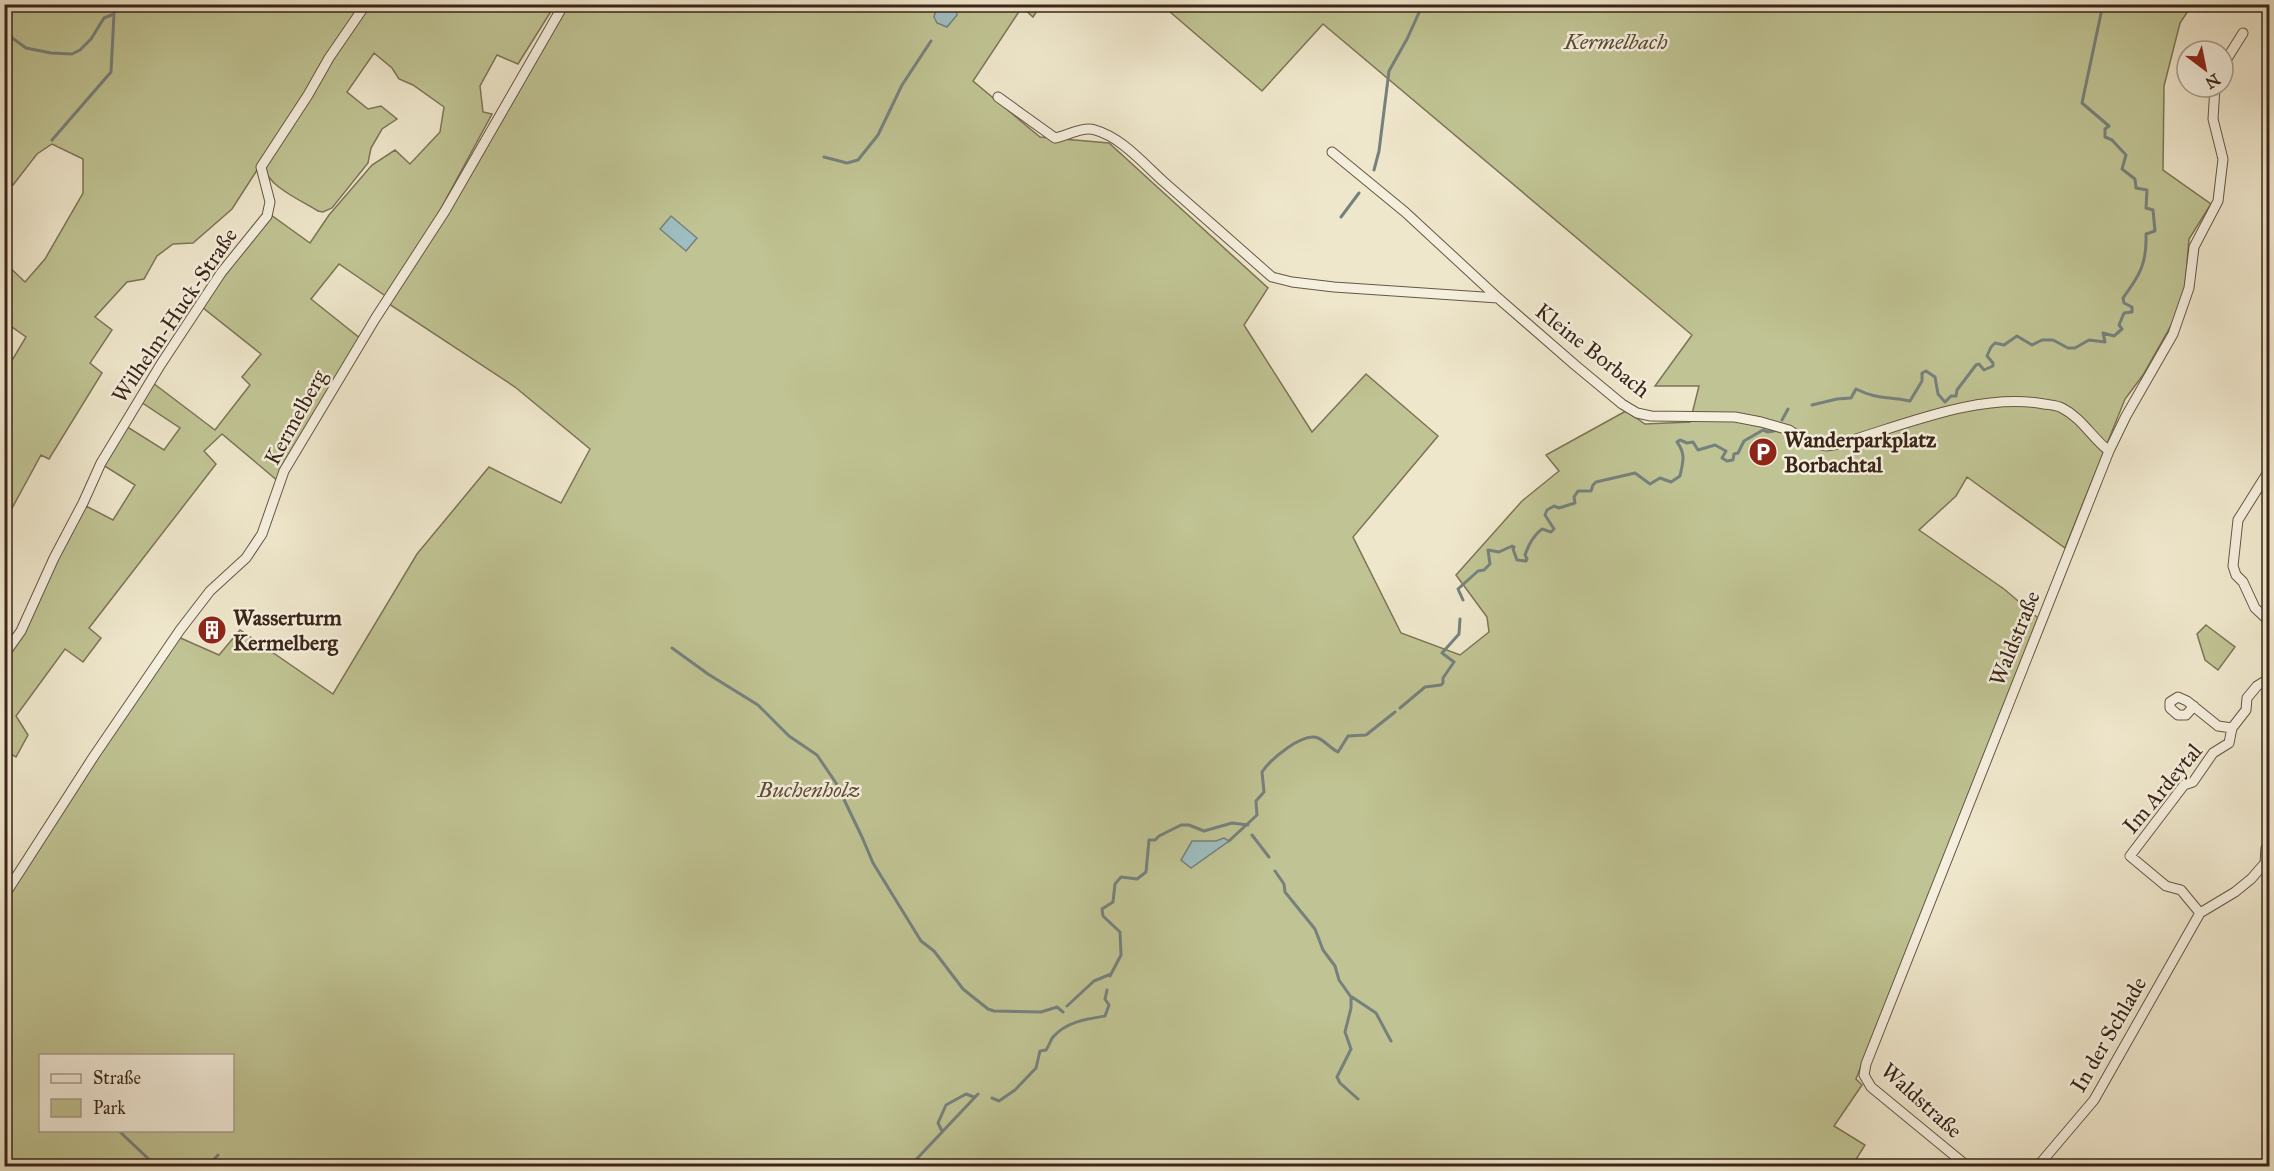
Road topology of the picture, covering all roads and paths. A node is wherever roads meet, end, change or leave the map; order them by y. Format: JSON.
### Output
{"nodes":[{"id":1,"x":366,"y":4,"type":"edge"},
{"id":2,"x":564,"y":4,"type":"edge"},
{"id":3,"x":2243,"y":33,"type":"dead end"},
{"id":4,"x":2235,"y":46,"type":"edge"},
{"id":5,"x":998,"y":97,"type":"dead end"},
{"id":6,"x":2215,"y":99,"type":"edge"},
{"id":7,"x":1332,"y":152,"type":"dead end"},
{"id":8,"x":1498,"y":298,"type":"junction"},
{"id":9,"x":2109,"y":451,"type":"junction"},
{"id":10,"x":2270,"y":470,"type":"edge"},
{"id":11,"x":2270,"y":622,"type":"edge"},
{"id":12,"x":4,"y":655,"type":"edge"},
{"id":13,"x":2270,"y":678,"type":"edge"},
{"id":14,"x":2194,"y":706,"type":"dead end"},
{"id":15,"x":2232,"y":728,"type":"junction"},
{"id":16,"x":2270,"y":842,"type":"edge"},
{"id":17,"x":4,"y":896,"type":"edge"},
{"id":18,"x":2200,"y":913,"type":"junction"},
{"id":19,"x":1967,"y":1167,"type":"edge"},
{"id":20,"x":2038,"y":1167,"type":"edge"}],
"edges":[{"from":1,"to":12,"type":"street","name":"Wilhelm-Huck-Straße"},
{"from":2,"to":17,"type":"street","name":"Kermelberg"},
{"from":3,"to":4,"type":"street"},
{"from":5,"to":8,"type":"street"},
{"from":6,"to":9,"type":"street","name":"Waldstraße"},
{"from":7,"to":8,"type":"street","name":"Kleine Borbach"},
{"from":8,"to":9,"type":"street","name":"Kleine Borbach"},
{"from":9,"to":19,"type":"street","name":"Waldstraße"},
{"from":10,"to":11,"type":"street"},
{"from":13,"to":15,"type":"street","name":"Im Ardeytal"},
{"from":14,"to":15,"type":"street","name":"Im Ardeytal"},
{"from":15,"to":18,"type":"street","name":"Im Ardeytal"},
{"from":16,"to":18,"type":"street"},
{"from":18,"to":20,"type":"street","name":"In der Schlade"}]}
